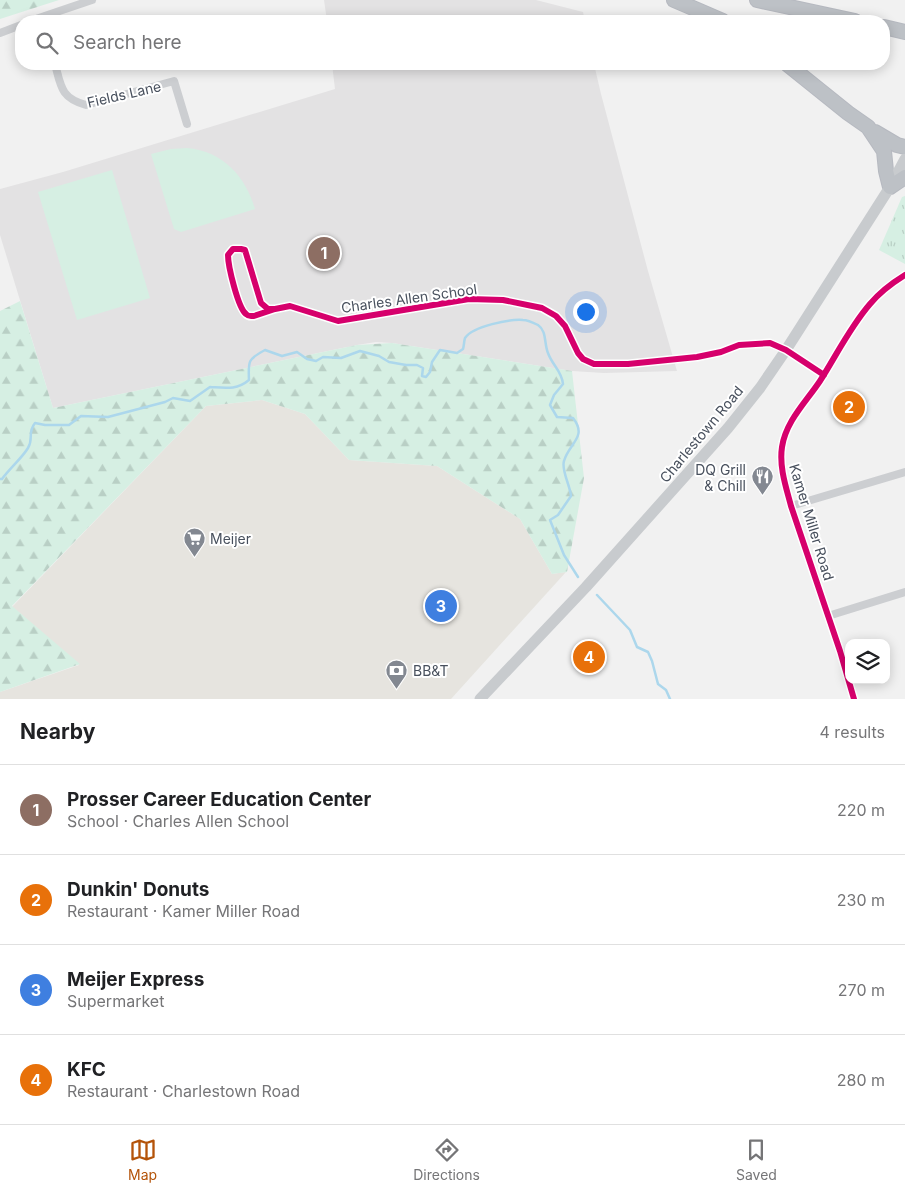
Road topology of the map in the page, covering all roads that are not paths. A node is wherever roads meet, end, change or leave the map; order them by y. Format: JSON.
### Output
{"nodes":[{"id":1,"x":92,"y":0,"type":"edge"},
{"id":2,"x":674,"y":0,"type":"edge"},
{"id":3,"x":757,"y":0,"type":"edge"},
{"id":4,"x":54,"y":15,"type":"edge"},
{"id":5,"x":709,"y":15,"type":"edge"},
{"id":6,"x":827,"y":15,"type":"edge"},
{"id":7,"x":15,"y":27,"type":"edge"},
{"id":8,"x":890,"y":28,"type":"edge"},
{"id":9,"x":0,"y":32,"type":"edge"},
{"id":10,"x":905,"y":32,"type":"edge"},
{"id":11,"x":57,"y":70,"type":"edge"},
{"id":12,"x":794,"y":70,"type":"edge"},
{"id":13,"x":187,"y":124,"type":"dead end"},
{"id":14,"x":868,"y":127,"type":"junction"},
{"id":15,"x":905,"y":147,"type":"edge"},
{"id":16,"x":905,"y":159,"type":"edge"},
{"id":17,"x":905,"y":177,"type":"edge"},
{"id":18,"x":890,"y":187,"type":"junction"},
{"id":19,"x":905,"y":275,"type":"edge"},
{"id":20,"x":275,"y":309,"type":"junction"},
{"id":21,"x":786,"y":350,"type":"junction"},
{"id":22,"x":824,"y":375,"type":"junction"},
{"id":23,"x":905,"y":472,"type":"edge"},
{"id":24,"x":791,"y":506,"type":"junction"},
{"id":25,"x":905,"y":592,"type":"edge"},
{"id":26,"x":828,"y":616,"type":"junction"},
{"id":27,"x":480,"y":699,"type":"edge"},
{"id":28,"x":854,"y":699,"type":"edge"}],
"edges":[{"from":1,"to":4,"type":"street"},
{"from":2,"to":5,"type":"highway"},
{"from":3,"to":6,"type":"highway"},
{"from":7,"to":9,"type":"street"},
{"from":8,"to":10,"type":"highway"},
{"from":11,"to":13,"type":"street","name":"Fields Lane"},
{"from":12,"to":14,"type":"highway"},
{"from":14,"to":15,"type":"highway"},
{"from":14,"to":18,"type":"highway"},
{"from":16,"to":18,"type":"main road","name":"Charlestown Road"},
{"from":17,"to":18,"type":"highway"},
{"from":18,"to":21,"type":"main road","name":"Charlestown Road"},
{"from":19,"to":22,"type":"street","name":"Kamer Miller Road"},
{"from":20,"to":20,"type":"street","name":"Charles Allen School"},
{"from":20,"to":21,"type":"street","name":"Charles Allen School"},
{"from":21,"to":22,"type":"street"},
{"from":21,"to":27,"type":"main road","name":"Charlestown Road"},
{"from":22,"to":24,"type":"street","name":"Kamer Miller Road"},
{"from":23,"to":24,"type":"street"},
{"from":24,"to":26,"type":"street","name":"Kamer Miller Road"},
{"from":25,"to":26,"type":"street"},
{"from":26,"to":28,"type":"street","name":"Kamer Miller Road"}]}
